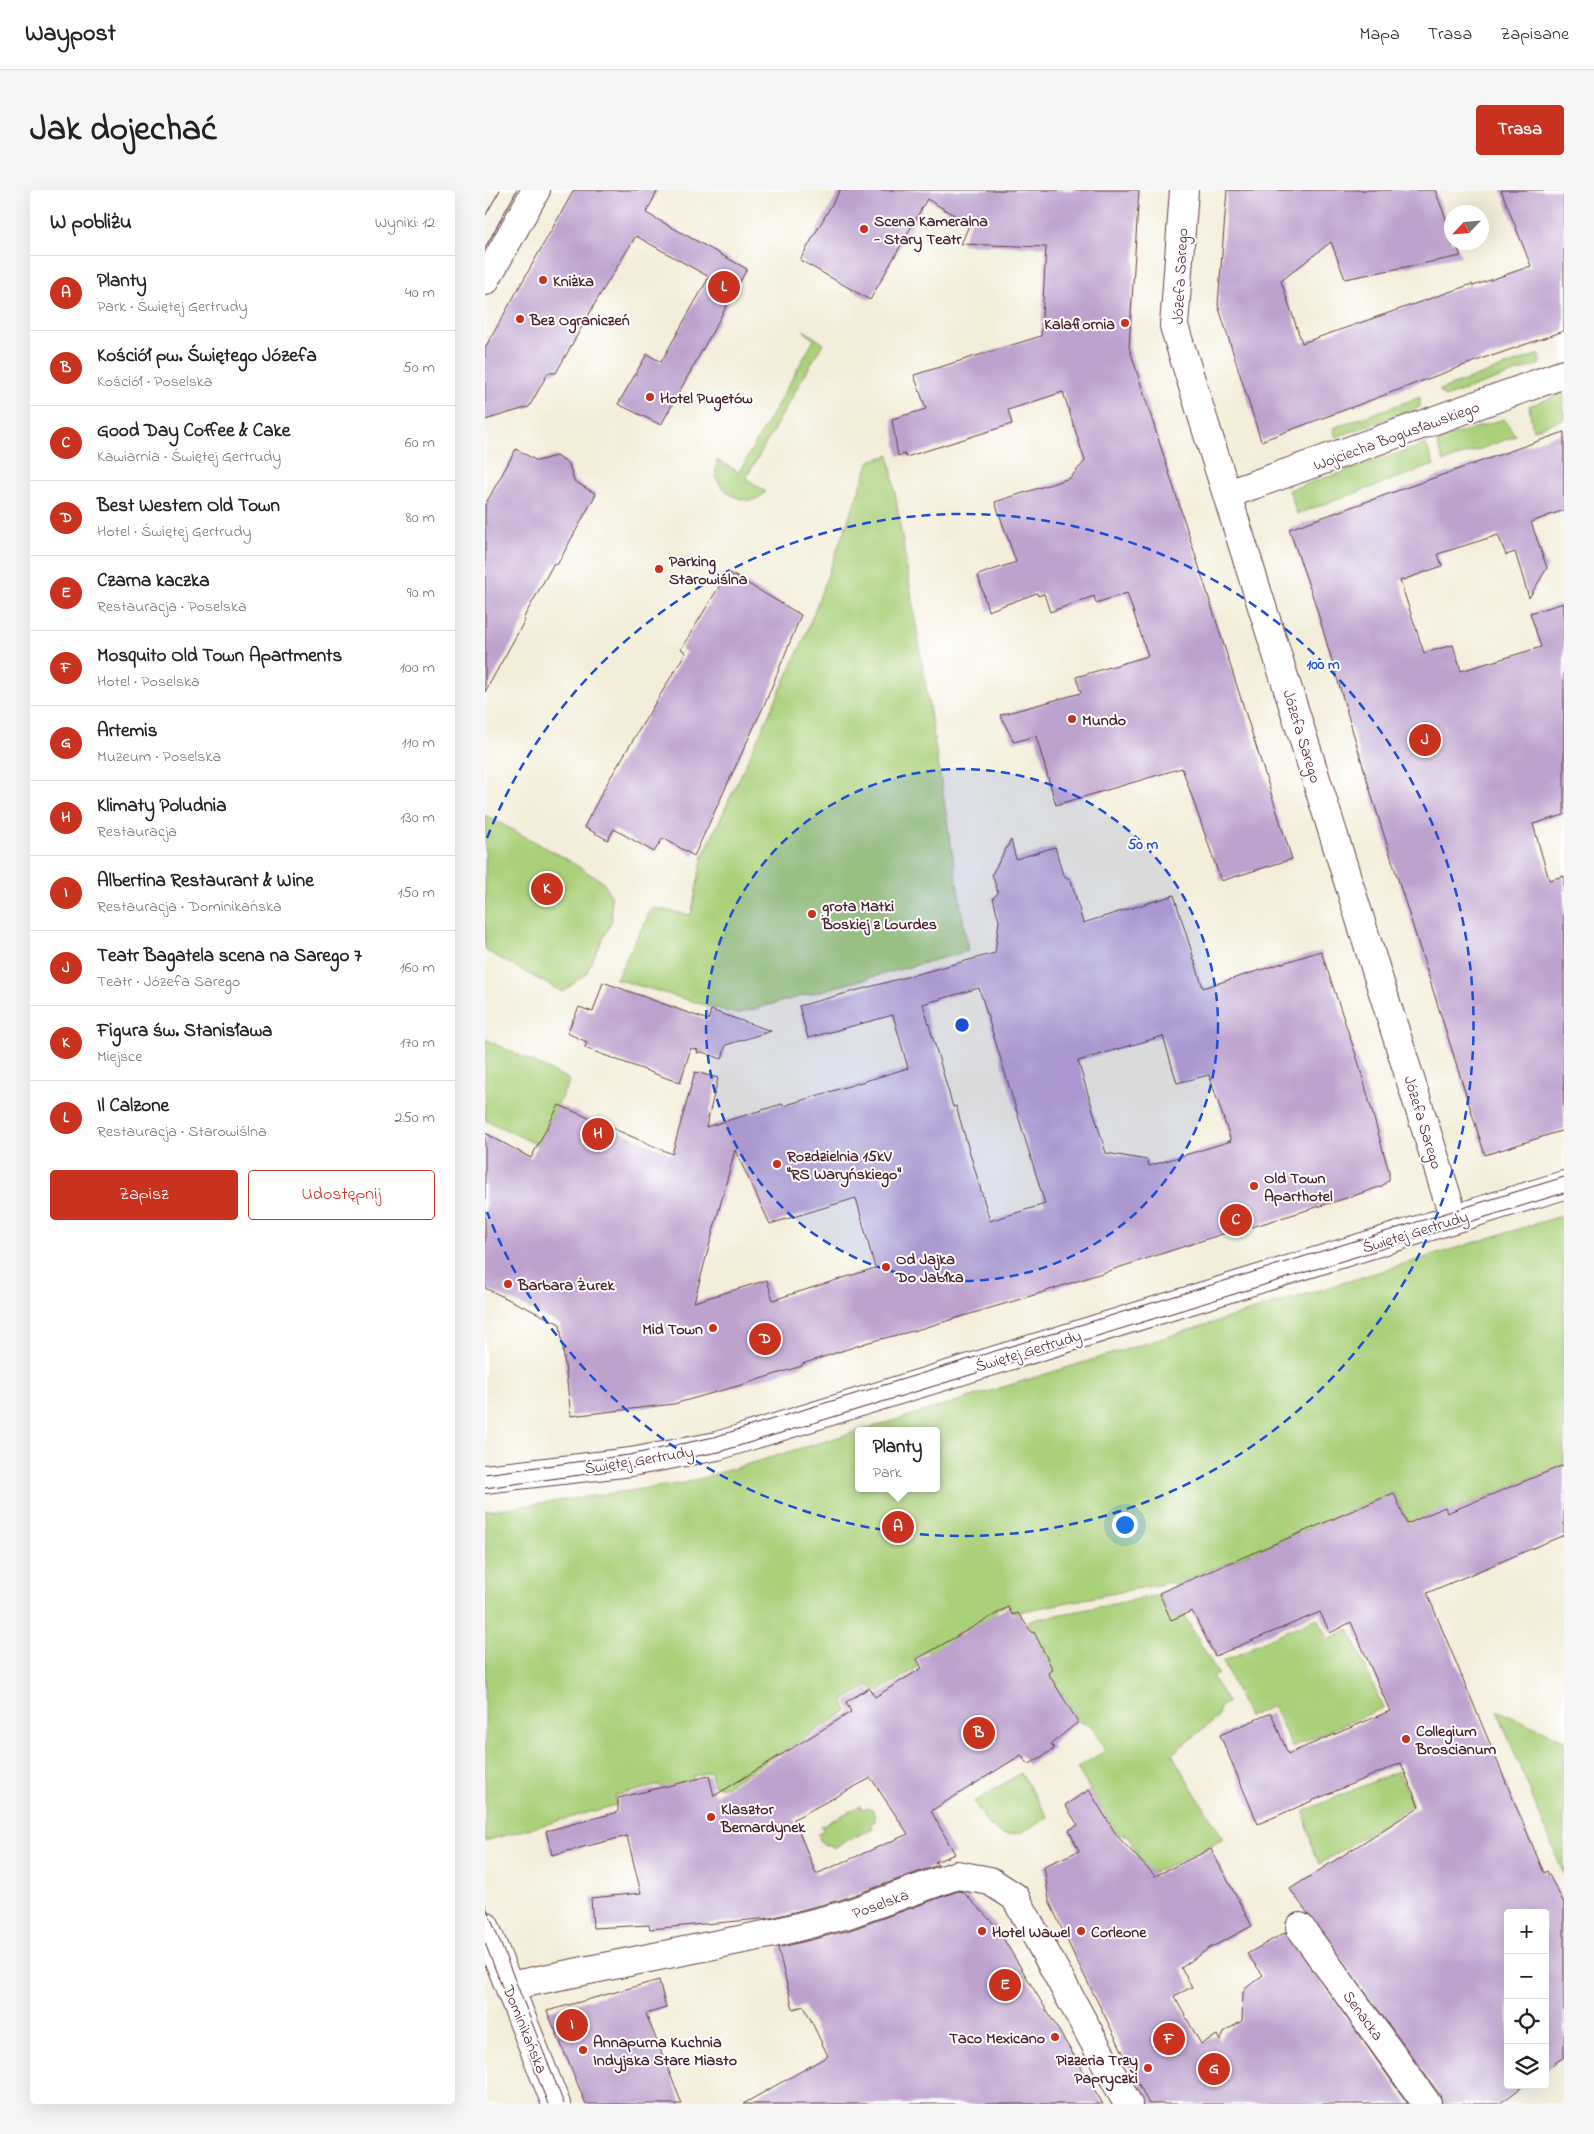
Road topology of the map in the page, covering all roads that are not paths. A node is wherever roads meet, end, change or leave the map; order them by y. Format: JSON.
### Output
{"nodes":[{"id":1,"x":537,"y":190,"type":"edge"},
{"id":2,"x":1184,"y":190,"type":"edge"},
{"id":3,"x":485,"y":281,"type":"edge"},
{"id":4,"x":1564,"y":374,"type":"edge"},
{"id":5,"x":1228,"y":494,"type":"junction"},
{"id":6,"x":1564,"y":1185,"type":"edge"},
{"id":7,"x":1454,"y":1219,"type":"junction"},
{"id":8,"x":485,"y":1479,"type":"edge"},
{"id":9,"x":485,"y":1926,"type":"edge"},
{"id":10,"x":1300,"y":1927,"type":"dead end"},
{"id":11,"x":509,"y":1986,"type":"junction"},
{"id":12,"x":556,"y":2104,"type":"edge"},
{"id":13,"x":1128,"y":2104,"type":"edge"},
{"id":14,"x":1427,"y":2104,"type":"edge"}],
"edges":[{"from":1,"to":3,"type":"street"},
{"from":2,"to":5,"type":"street","name":"Józefa Sarego"},
{"from":4,"to":5,"type":"street","name":"Wojciecha Bogusławskiego"},
{"from":5,"to":7,"type":"street","name":"Józefa Sarego"},
{"from":6,"to":7,"type":"street","name":"Świętej Gertrudy"},
{"from":7,"to":8,"type":"street","name":"Świętej Gertrudy"},
{"from":9,"to":11,"type":"street","name":"Dominikańska"},
{"from":10,"to":14,"type":"street","name":"Senacka"},
{"from":11,"to":12,"type":"street","name":"Dominikańska"},
{"from":11,"to":13,"type":"street","name":"Poselska"}]}
